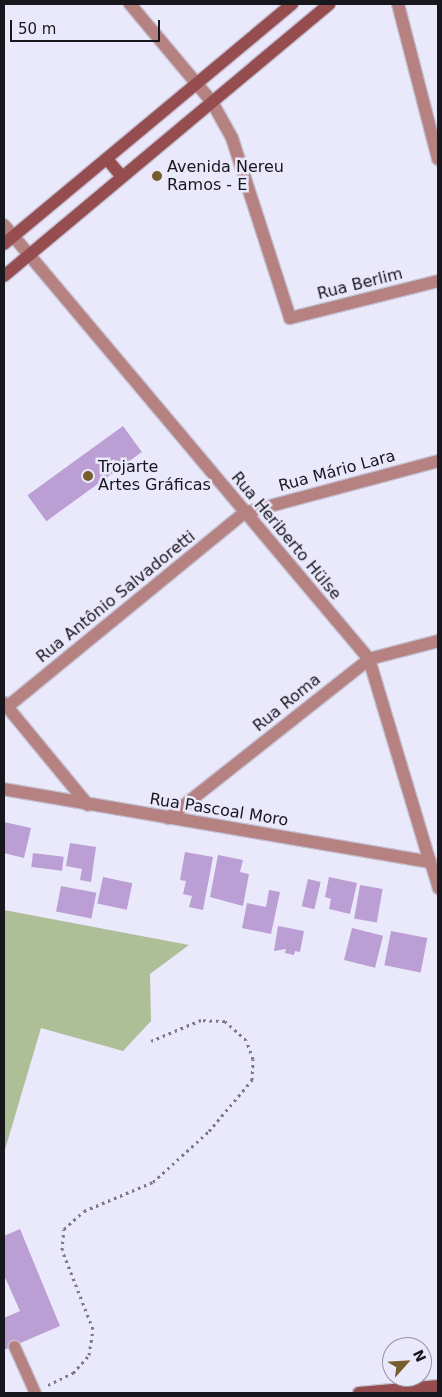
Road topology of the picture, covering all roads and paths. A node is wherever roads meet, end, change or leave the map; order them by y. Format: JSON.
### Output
{"nodes":[{"id":1,"x":130,"y":4,"type":"edge"},
{"id":2,"x":292,"y":4,"type":"edge"},
{"id":3,"x":329,"y":4,"type":"edge"},
{"id":4,"x":398,"y":4,"type":"edge"},
{"id":5,"x":197,"y":83,"type":"junction"},
{"id":6,"x":212,"y":102,"type":"junction"},
{"id":7,"x":107,"y":159,"type":"junction"},
{"id":8,"x":438,"y":159,"type":"edge"},
{"id":9,"x":122,"y":177,"type":"junction"},
{"id":10,"x":4,"y":225,"type":"edge"},
{"id":11,"x":8,"y":241,"type":"edge"},
{"id":12,"x":29,"y":255,"type":"junction"},
{"id":13,"x":4,"y":276,"type":"edge"},
{"id":14,"x":438,"y":281,"type":"edge"},
{"id":15,"x":438,"y":461,"type":"edge"},
{"id":16,"x":244,"y":513,"type":"junction"},
{"id":17,"x":438,"y":641,"type":"edge"},
{"id":18,"x":369,"y":659,"type":"junction"},
{"id":19,"x":6,"y":705,"type":"edge"},
{"id":20,"x":4,"y":789,"type":"edge"},
{"id":21,"x":88,"y":805,"type":"junction"},
{"id":22,"x":168,"y":818,"type":"junction"},
{"id":23,"x":430,"y":862,"type":"junction"},
{"id":24,"x":438,"y":888,"type":"edge"},
{"id":25,"x":150,"y":1042,"type":"dead end"},
{"id":26,"x":14,"y":1346,"type":"dead end"},
{"id":27,"x":438,"y":1386,"type":"edge"},
{"id":28,"x":33,"y":1393,"type":"edge"},
{"id":29,"x":360,"y":1393,"type":"edge"}],
"edges":[{"from":1,"to":5,"type":"street"},
{"from":2,"to":5,"type":"street"},
{"from":3,"to":6,"type":"street"},
{"from":4,"to":8,"type":"street"},
{"from":5,"to":6,"type":"street"},
{"from":5,"to":7,"type":"street"},
{"from":6,"to":9,"type":"street"},
{"from":6,"to":14,"type":"street","name":"Rua Berlim"},
{"from":7,"to":9,"type":"street"},
{"from":7,"to":11,"type":"street"},
{"from":9,"to":12,"type":"street"},
{"from":10,"to":11,"type":"street","name":"Rua Heriberto Hülse"},
{"from":11,"to":12,"type":"street","name":"Rua Heriberto Hülse"},
{"from":12,"to":13,"type":"street"},
{"from":12,"to":16,"type":"street","name":"Rua Heriberto Hülse"},
{"from":15,"to":16,"type":"street","name":"Rua Mário Lara"},
{"from":16,"to":18,"type":"street","name":"Rua Heriberto Hülse"},
{"from":16,"to":19,"type":"street","name":"Rua Antônio Salvadoretti"},
{"from":17,"to":18,"type":"street","name":"Rua Roma"},
{"from":18,"to":22,"type":"street","name":"Rua Roma"},
{"from":18,"to":23,"type":"street","name":"Rua Heriberto Hülse"},
{"from":19,"to":21,"type":"street"},
{"from":20,"to":21,"type":"street","name":"Rua Pascoal Moro"},
{"from":21,"to":22,"type":"street","name":"Rua Pascoal Moro"},
{"from":22,"to":23,"type":"street","name":"Rua Pascoal Moro"},
{"from":23,"to":24,"type":"lane"},
{"from":25,"to":28,"type":"path"},
{"from":26,"to":28,"type":"lane"},
{"from":27,"to":29,"type":"street"}]}
